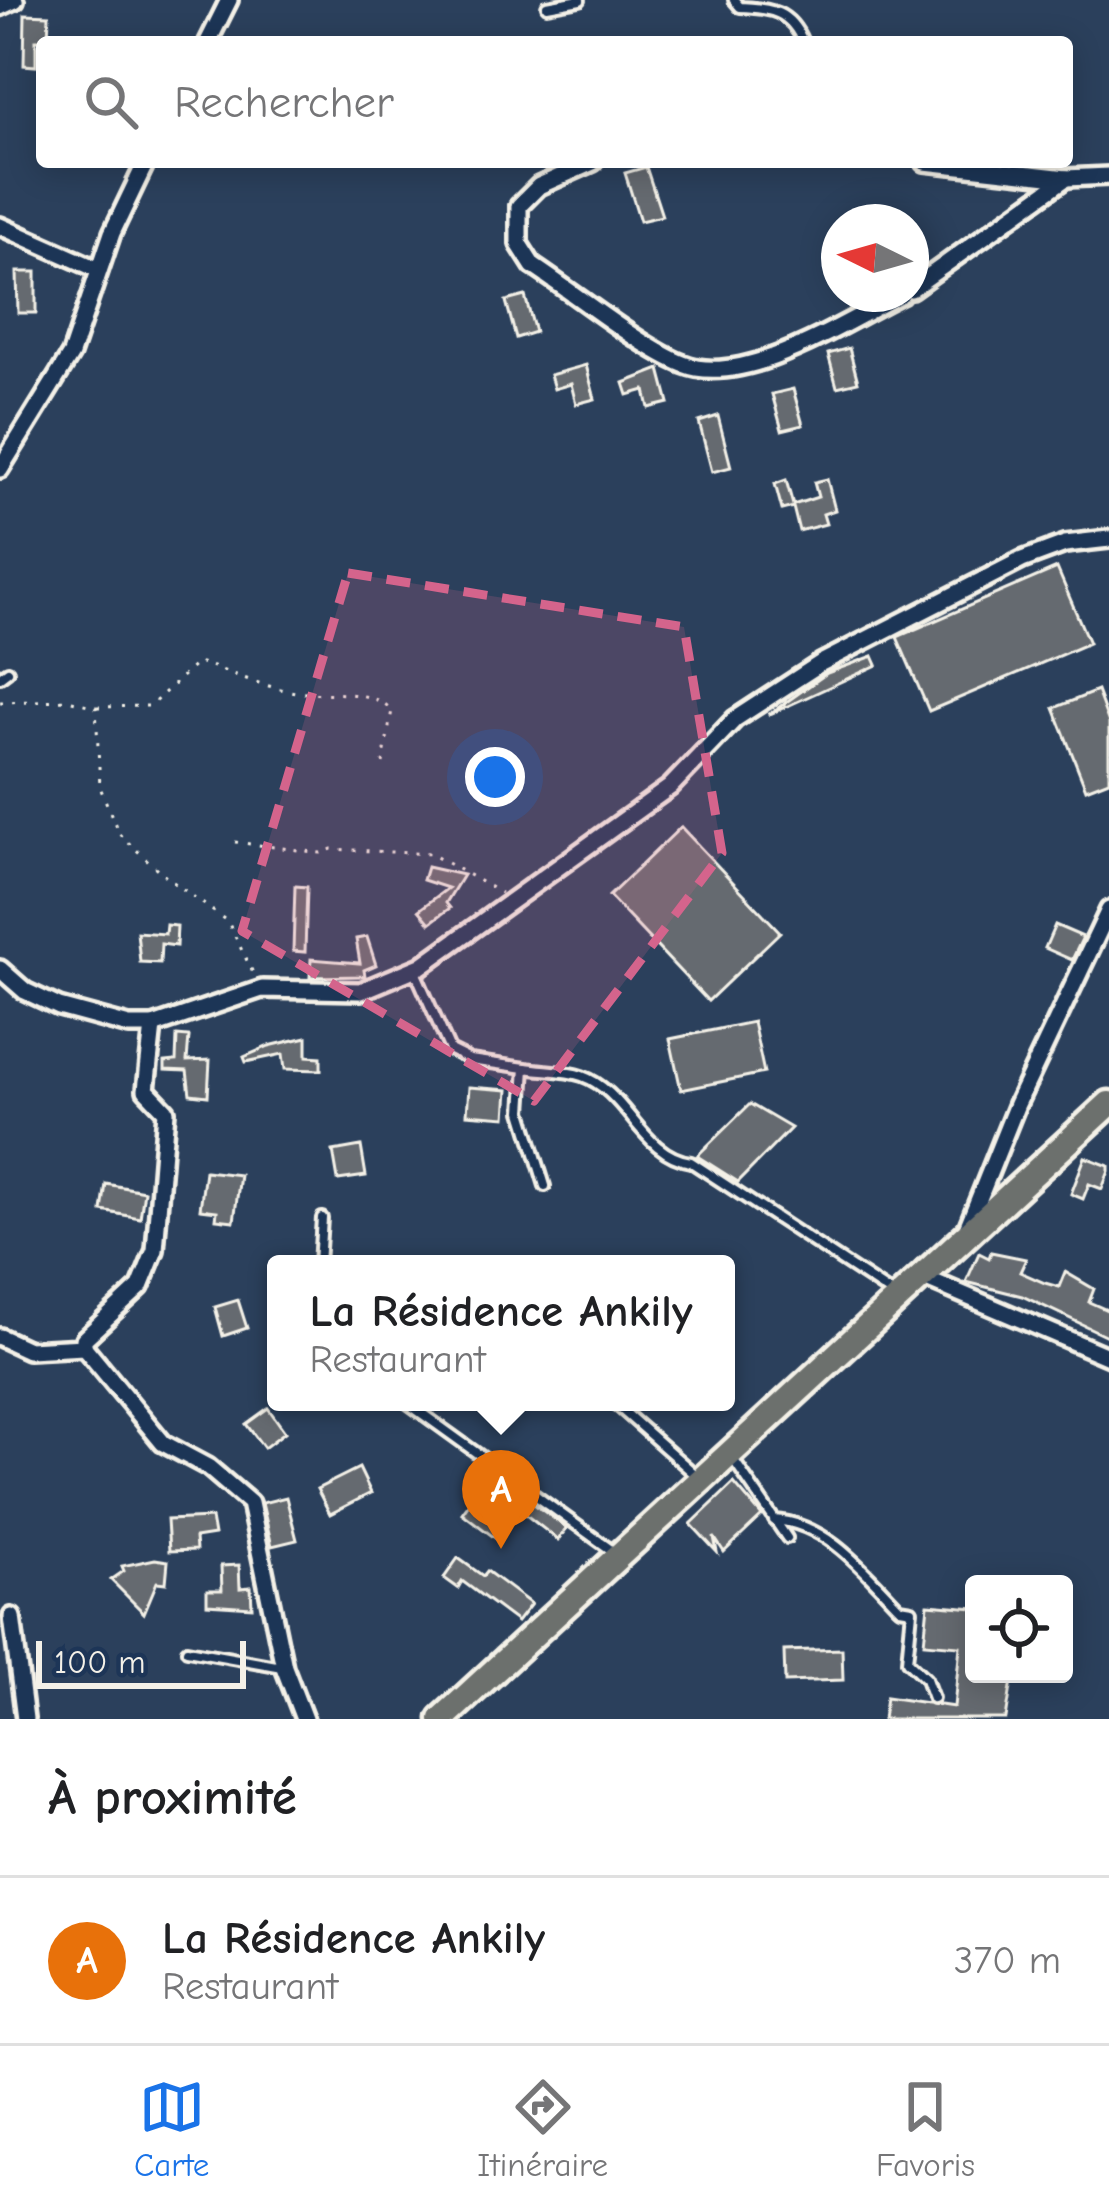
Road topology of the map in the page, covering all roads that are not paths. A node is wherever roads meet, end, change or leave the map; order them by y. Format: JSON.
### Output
{"nodes":[{"id":1,"x":15,"y":0,"type":"edge"},
{"id":2,"x":229,"y":0,"type":"edge"},
{"id":3,"x":580,"y":0,"type":"edge"},
{"id":4,"x":734,"y":0,"type":"edge"},
{"id":5,"x":547,"y":6,"type":"dead end"},
{"id":6,"x":0,"y":8,"type":"edge"},
{"id":7,"x":211,"y":36,"type":"edge"},
{"id":8,"x":801,"y":36,"type":"edge"},
{"id":9,"x":143,"y":168,"type":"edge"},
{"id":10,"x":580,"y":168,"type":"edge"},
{"id":11,"x":978,"y":168,"type":"edge"},
{"id":12,"x":1109,"y":176,"type":"edge"},
{"id":13,"x":1066,"y":178,"type":"junction"},
{"id":14,"x":0,"y":226,"type":"edge"},
{"id":15,"x":98,"y":270,"type":"junction"},
{"id":16,"x":929,"y":276,"type":"edge"},
{"id":17,"x":865,"y":312,"type":"edge"},
{"id":18,"x":0,"y":469,"type":"edge"},
{"id":19,"x":1109,"y":539,"type":"edge"},
{"id":20,"x":1109,"y":910,"type":"edge"},
{"id":21,"x":414,"y":968,"type":"junction"},
{"id":22,"x":0,"y":969,"type":"edge"},
{"id":23,"x":153,"y":1026,"type":"junction"},
{"id":24,"x":526,"y":1069,"type":"junction"},
{"id":25,"x":1109,"y":1104,"type":"edge"},
{"id":26,"x":545,"y":1186,"type":"dead end"},
{"id":27,"x":322,"y":1218,"type":"dead end"},
{"id":28,"x":964,"y":1236,"type":"junction"},
{"id":29,"x":320,"y":1255,"type":"edge"},
{"id":30,"x":922,"y":1276,"type":"junction"},
{"id":31,"x":897,"y":1297,"type":"junction"},
{"id":32,"x":0,"y":1337,"type":"edge"},
{"id":33,"x":84,"y":1347,"type":"junction"},
{"id":34,"x":1109,"y":1357,"type":"edge"},
{"id":35,"x":419,"y":1411,"type":"edge"},
{"id":36,"x":623,"y":1411,"type":"edge"},
{"id":37,"x":730,"y":1455,"type":"junction"},
{"id":38,"x":702,"y":1481,"type":"junction"},
{"id":39,"x":773,"y":1520,"type":"junction"},
{"id":40,"x":787,"y":1538,"type":"dead end"},
{"id":41,"x":620,"y":1556,"type":"junction"},
{"id":42,"x":11,"y":1617,"type":"dead end"},
{"id":43,"x":187,"y":1651,"type":"dead end"},
{"id":44,"x":284,"y":1667,"type":"junction"},
{"id":45,"x":933,"y":1697,"type":"dead end"},
{"id":46,"x":25,"y":1719,"type":"edge"},
{"id":47,"x":304,"y":1719,"type":"edge"},
{"id":48,"x":442,"y":1719,"type":"edge"}],
"edges":[{"from":1,"to":6,"type":"street"},
{"from":2,"to":7,"type":"street"},
{"from":3,"to":5,"type":"lane"},
{"from":4,"to":8,"type":"lane"},
{"from":9,"to":15,"type":"street"},
{"from":10,"to":17,"type":"street"},
{"from":11,"to":13,"type":"street"},
{"from":12,"to":13,"type":"street"},
{"from":13,"to":16,"type":"street"},
{"from":14,"to":15,"type":"street"},
{"from":15,"to":18,"type":"street"},
{"from":19,"to":21,"type":"street"},
{"from":20,"to":28,"type":"street"},
{"from":21,"to":23,"type":"street"},
{"from":21,"to":24,"type":"lane"},
{"from":22,"to":23,"type":"street"},
{"from":23,"to":33,"type":"street"},
{"from":24,"to":26,"type":"lane"},
{"from":24,"to":31,"type":"lane"},
{"from":25,"to":28,"type":"main road"},
{"from":27,"to":29,"type":"lane"},
{"from":28,"to":30,"type":"main road"},
{"from":30,"to":31,"type":"main road"},
{"from":30,"to":34,"type":"street"},
{"from":31,"to":37,"type":"main road"},
{"from":32,"to":33,"type":"street"},
{"from":33,"to":44,"type":"street"},
{"from":35,"to":41,"type":"lane"},
{"from":36,"to":38,"type":"lane"},
{"from":37,"to":38,"type":"main road"},
{"from":37,"to":39,"type":"lane"},
{"from":38,"to":41,"type":"main road"},
{"from":39,"to":40,"type":"lane"},
{"from":39,"to":45,"type":"lane"},
{"from":41,"to":48,"type":"main road"},
{"from":42,"to":46,"type":"street"},
{"from":43,"to":44,"type":"lane"},
{"from":44,"to":47,"type":"street"}]}
